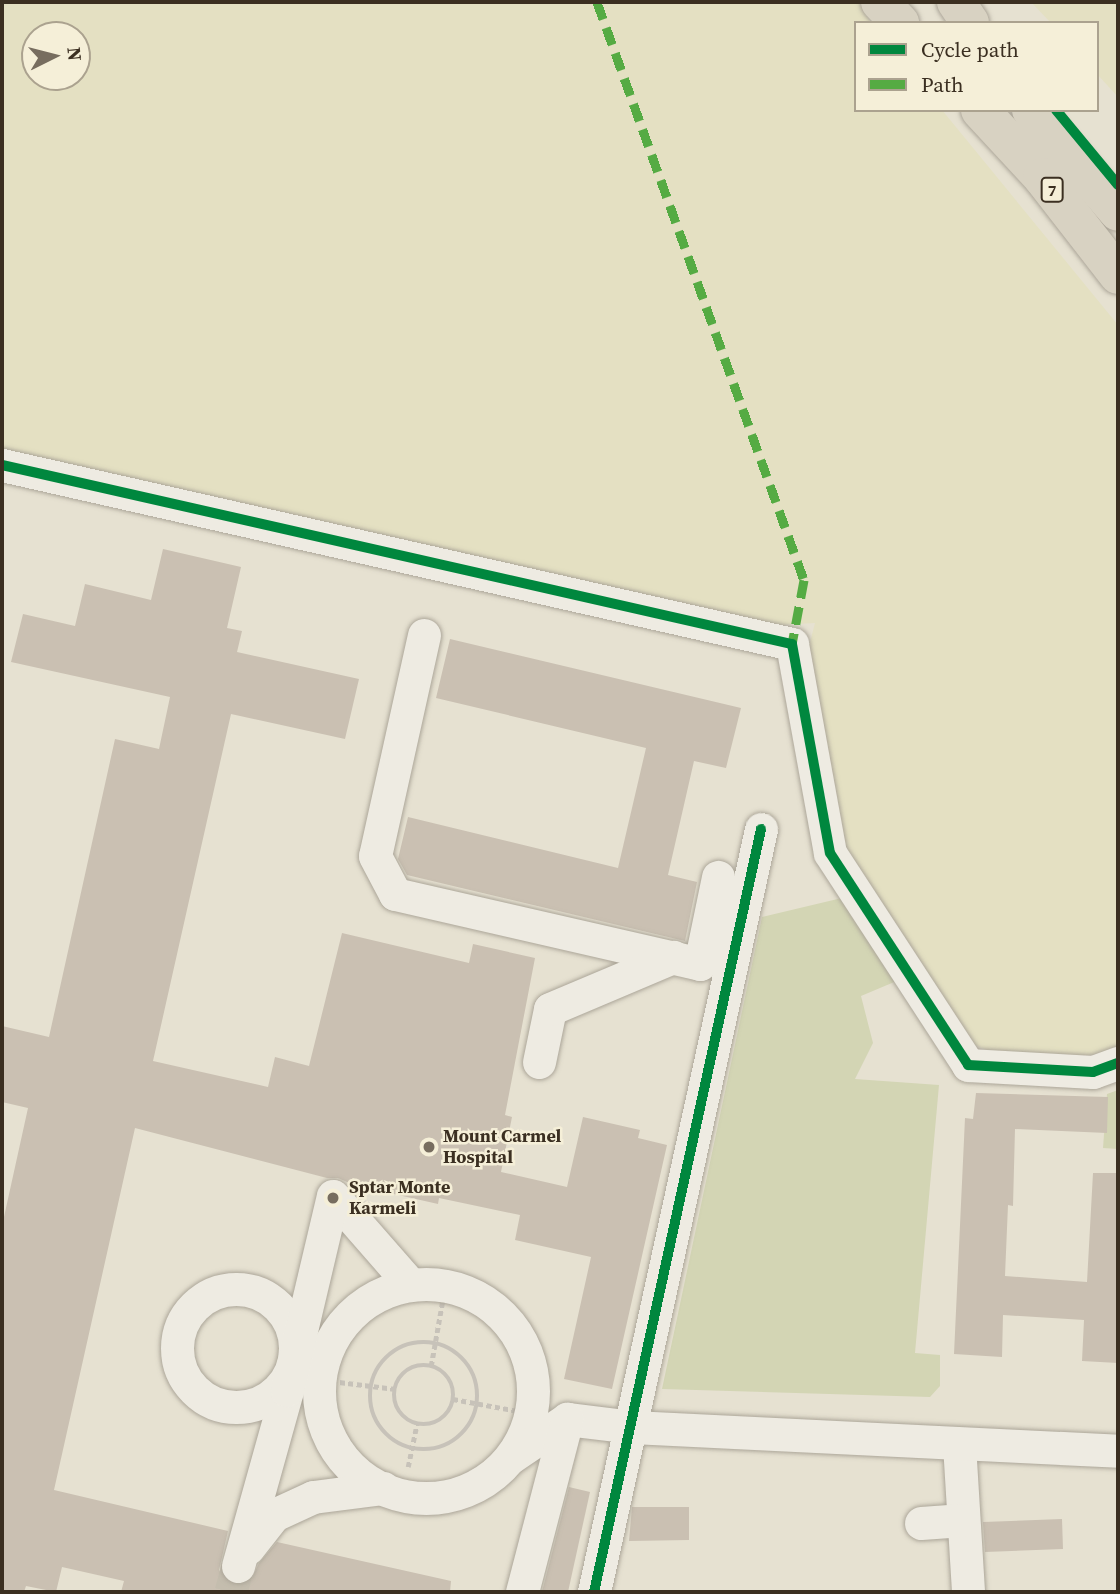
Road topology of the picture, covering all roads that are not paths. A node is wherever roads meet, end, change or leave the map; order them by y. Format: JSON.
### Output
{"nodes":[{"id":1,"x":880,"y":2,"type":"edge"},
{"id":2,"x":956,"y":2,"type":"edge"},
{"id":3,"x":898,"y":21,"type":"edge"},
{"id":4,"x":970,"y":21,"type":"edge"},
{"id":5,"x":983,"y":112,"type":"edge"},
{"id":6,"x":1033,"y":112,"type":"edge"},
{"id":7,"x":1118,"y":212,"type":"edge"},
{"id":8,"x":1118,"y":275,"type":"edge"},
{"id":9,"x":2,"y":465,"type":"edge"},
{"id":10,"x":424,"y":635,"type":"dead end"},
{"id":11,"x":761,"y":829,"type":"dead end"},
{"id":12,"x":718,"y":877,"type":"dead end"},
{"id":13,"x":673,"y":957,"type":"junction"},
{"id":14,"x":538,"y":1062,"type":"dead end"},
{"id":15,"x":1118,"y":1063,"type":"edge"},
{"id":16,"x":410,"y":1284,"type":"junction"},
{"id":17,"x":349,"y":1316,"type":"junction"},
{"id":18,"x":291,"y":1359,"type":"junction"},
{"id":19,"x":530,"y":1370,"type":"junction"},
{"id":20,"x":321,"y":1416,"type":"junction"},
{"id":21,"x":567,"y":1419,"type":"junction"},
{"id":22,"x":622,"y":1427,"type":"junction"},
{"id":23,"x":959,"y":1444,"type":"junction"},
{"id":24,"x":1118,"y":1451,"type":"edge"},
{"id":25,"x":511,"y":1458,"type":"junction"},
{"id":26,"x":391,"y":1492,"type":"junction"},
{"id":27,"x":963,"y":1520,"type":"junction"},
{"id":28,"x":921,"y":1523,"type":"dead end"},
{"id":29,"x":522,"y":1592,"type":"edge"},
{"id":30,"x":594,"y":1592,"type":"edge"},
{"id":31,"x":968,"y":1592,"type":"edge"}],
"edges":[{"from":1,"to":3,"type":"highway"},
{"from":2,"to":4,"type":"highway"},
{"from":5,"to":8,"type":"highway","number":"7"},
{"from":6,"to":7,"type":"highway","number":"7"},
{"from":9,"to":15,"type":"street"},
{"from":10,"to":13,"type":"street"},
{"from":11,"to":22,"type":"street"},
{"from":12,"to":13,"type":"street"},
{"from":13,"to":14,"type":"street"},
{"from":16,"to":17,"type":"street"},
{"from":16,"to":18,"type":"street"},
{"from":16,"to":19,"type":"street"},
{"from":17,"to":18,"type":"street"},
{"from":17,"to":20,"type":"street"},
{"from":18,"to":20,"type":"street"},
{"from":18,"to":26,"type":"street"},
{"from":19,"to":21,"type":"street"},
{"from":19,"to":25,"type":"street"},
{"from":20,"to":26,"type":"street"},
{"from":21,"to":22,"type":"street"},
{"from":21,"to":25,"type":"street"},
{"from":21,"to":29,"type":"street"},
{"from":22,"to":23,"type":"street"},
{"from":22,"to":30,"type":"street"},
{"from":23,"to":24,"type":"street"},
{"from":23,"to":27,"type":"street"},
{"from":25,"to":26,"type":"street"},
{"from":27,"to":28,"type":"street"},
{"from":27,"to":31,"type":"street"}]}
